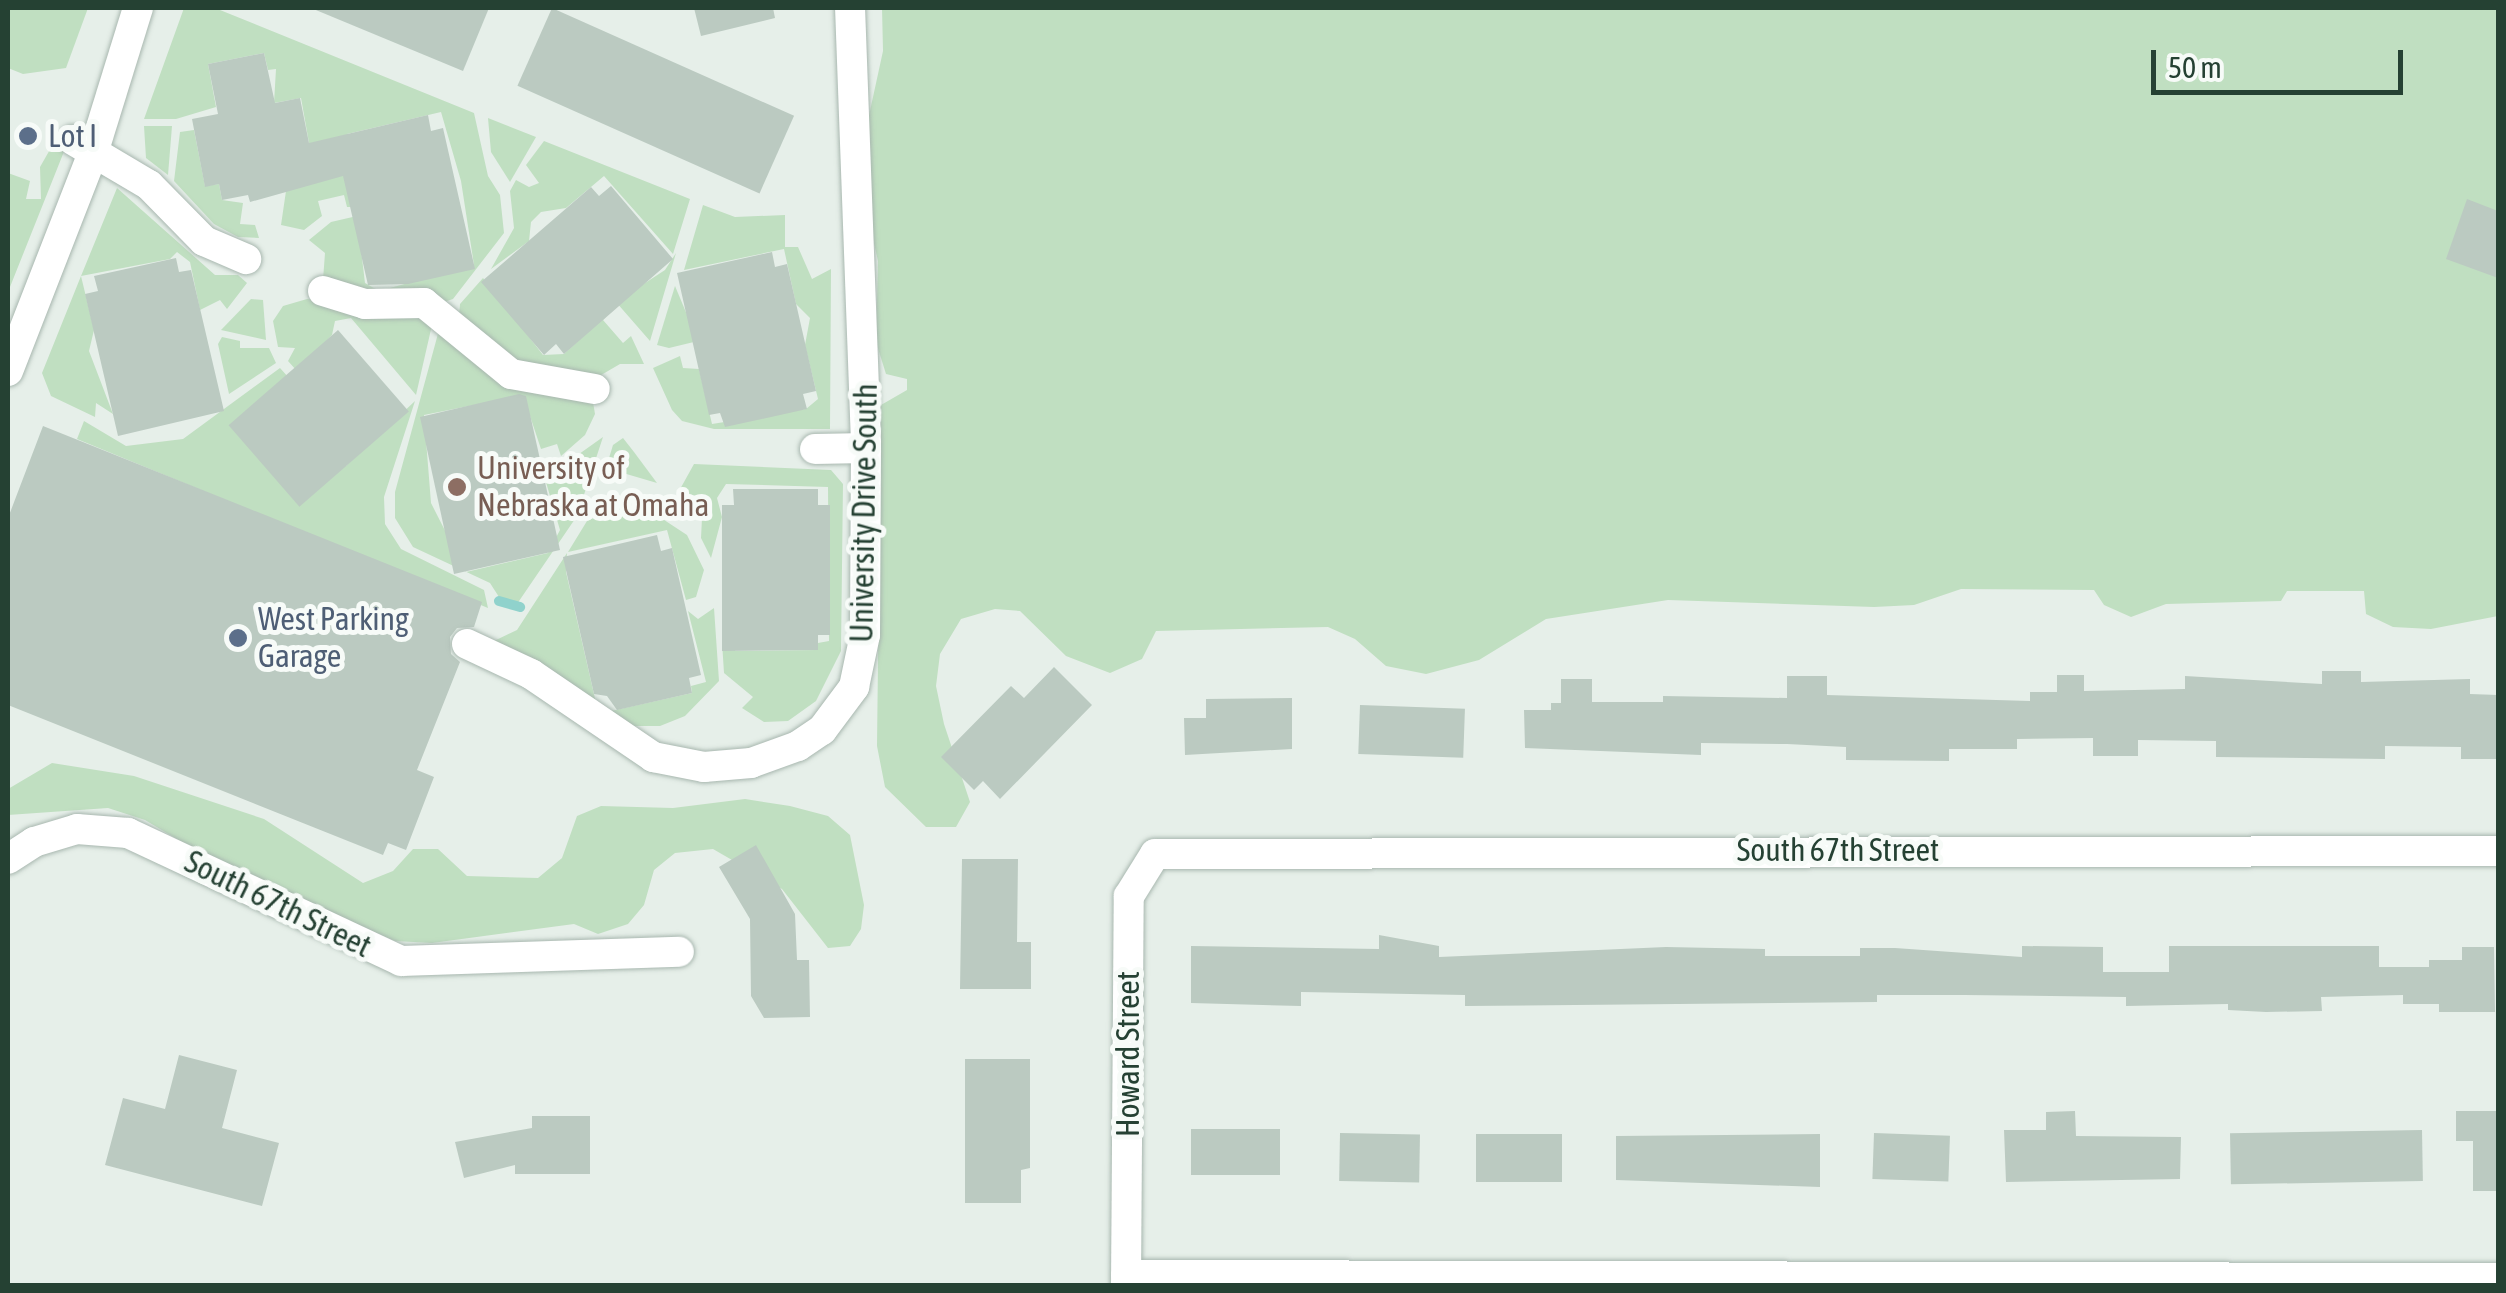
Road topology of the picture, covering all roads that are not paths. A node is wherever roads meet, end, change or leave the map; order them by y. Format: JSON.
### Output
{"nodes":[{"id":1,"x":138,"y":8,"type":"edge"},
{"id":2,"x":850,"y":8,"type":"edge"},
{"id":3,"x":84,"y":145,"type":"junction"},
{"id":4,"x":246,"y":258,"type":"dead end"},
{"id":5,"x":324,"y":290,"type":"dead end"},
{"id":6,"x":8,"y":371,"type":"edge"},
{"id":7,"x":595,"y":388,"type":"dead end"},
{"id":8,"x":866,"y":448,"type":"junction"},
{"id":9,"x":815,"y":449,"type":"dead end"},
{"id":10,"x":467,"y":644,"type":"dead end"},
{"id":11,"x":1178,"y":849,"type":"joint"},
{"id":12,"x":2498,"y":851,"type":"edge"},
{"id":13,"x":8,"y":859,"type":"edge"},
{"id":14,"x":678,"y":952,"type":"dead end"},
{"id":15,"x":2498,"y":1278,"type":"edge"},
{"id":16,"x":1126,"y":1280,"type":"edge"}],
"edges":[{"from":1,"to":3,"type":"street"},
{"from":2,"to":8,"type":"street","name":"University Drive South"},
{"from":3,"to":4,"type":"street"},
{"from":3,"to":6,"type":"street"},
{"from":5,"to":7,"type":"street"},
{"from":8,"to":9,"type":"street"},
{"from":8,"to":10,"type":"street","name":"University Drive South"},
{"from":11,"to":12,"type":"street","name":"South 67th Street"},
{"from":11,"to":16,"type":"street","name":"Howard Street"},
{"from":13,"to":14,"type":"street","name":"South 67th Street"},
{"from":15,"to":16,"type":"street"}]}
